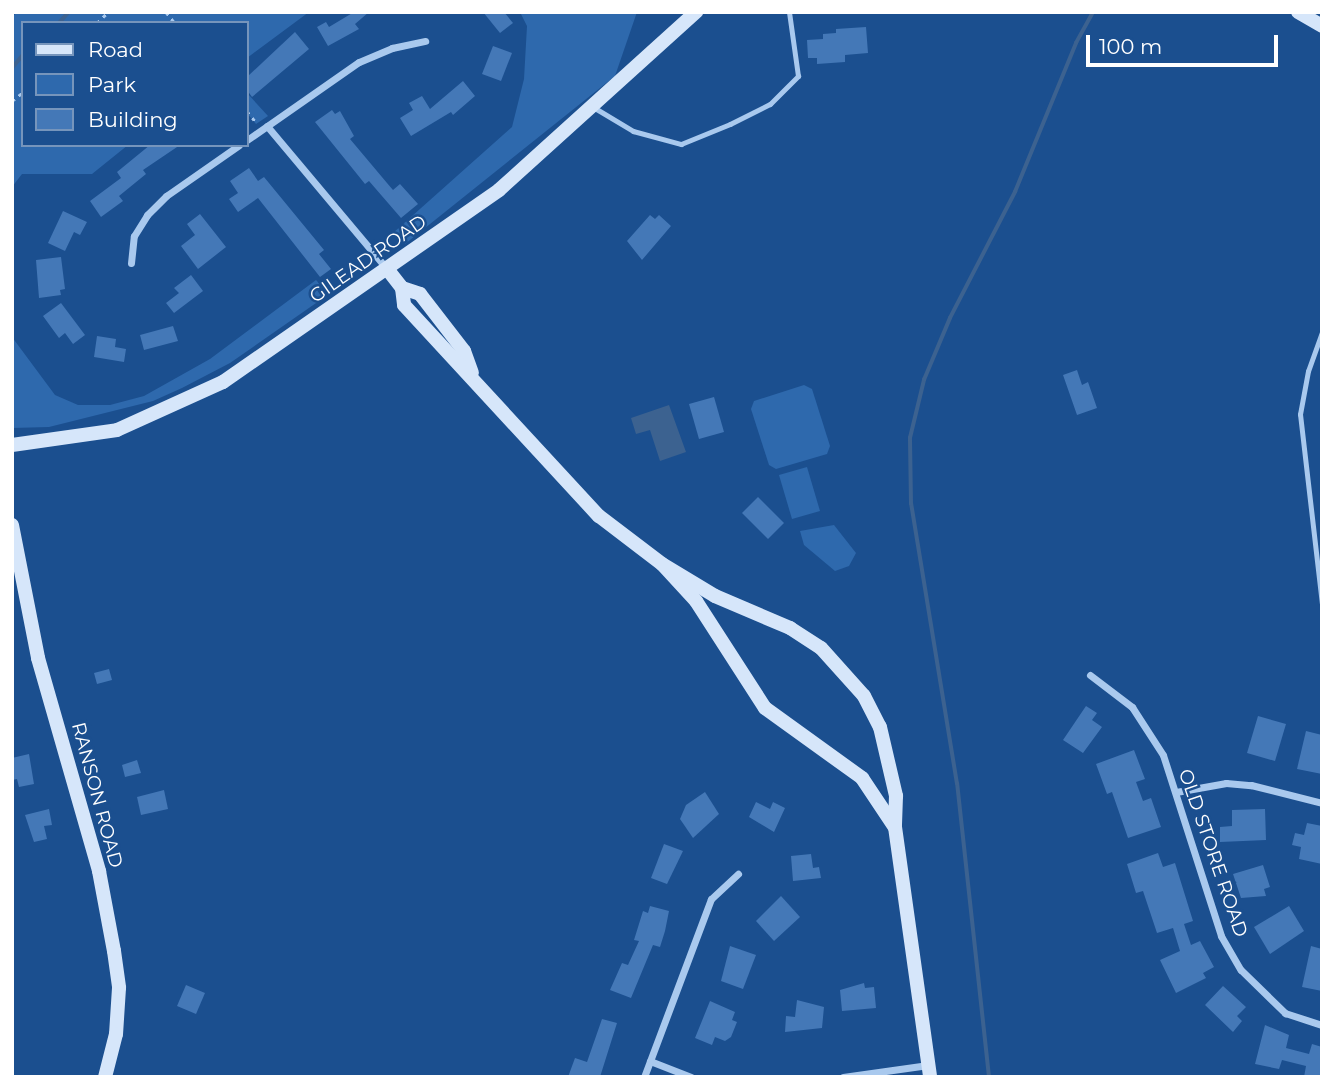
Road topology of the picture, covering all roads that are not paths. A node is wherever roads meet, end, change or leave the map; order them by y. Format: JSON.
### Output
{"nodes":[{"id":1,"x":696,"y":12,"type":"edge"},
{"id":2,"x":789,"y":12,"type":"edge"},
{"id":3,"x":1298,"y":12,"type":"edge"},
{"id":4,"x":1321,"y":25,"type":"edge"},
{"id":5,"x":425,"y":41,"type":"dead end"},
{"id":6,"x":593,"y":107,"type":"junction"},
{"id":7,"x":267,"y":126,"type":"junction"},
{"id":8,"x":248,"y":139,"type":"edge"},
{"id":9,"x":236,"y":147,"type":"edge"},
{"id":10,"x":131,"y":263,"type":"dead end"},
{"id":11,"x":388,"y":270,"type":"junction"},
{"id":12,"x":1322,"y":332,"type":"edge"},
{"id":13,"x":12,"y":445,"type":"edge"},
{"id":14,"x":12,"y":525,"type":"edge"},
{"id":15,"x":662,"y":564,"type":"junction"},
{"id":16,"x":1322,"y":605,"type":"edge"},
{"id":17,"x":1090,"y":676,"type":"dead end"},
{"id":18,"x":1176,"y":792,"type":"junction"},
{"id":19,"x":1322,"y":803,"type":"edge"},
{"id":20,"x":895,"y":827,"type":"junction"},
{"id":21,"x":738,"y":874,"type":"dead end"},
{"id":22,"x":1322,"y":1025,"type":"edge"},
{"id":23,"x":650,"y":1061,"type":"junction"},
{"id":24,"x":930,"y":1071,"type":"edge"},
{"id":25,"x":105,"y":1077,"type":"edge"},
{"id":26,"x":644,"y":1077,"type":"edge"},
{"id":27,"x":691,"y":1077,"type":"edge"},
{"id":28,"x":843,"y":1077,"type":"edge"}],
"edges":[{"from":1,"to":6,"type":"street","name":"GILEAD ROAD"},
{"from":2,"to":6,"type":"lane"},
{"from":3,"to":4,"type":"street"},
{"from":5,"to":7,"type":"street"},
{"from":6,"to":11,"type":"street","name":"GILEAD ROAD"},
{"from":7,"to":8,"type":"street"},
{"from":7,"to":11,"type":"street"},
{"from":9,"to":10,"type":"street"},
{"from":11,"to":13,"type":"street","name":"GILEAD ROAD"},
{"from":11,"to":15,"type":"street"},
{"from":12,"to":16,"type":"lane"},
{"from":14,"to":25,"type":"street","name":"RANSON ROAD"},
{"from":15,"to":20,"type":"street"},
{"from":15,"to":20,"type":"street"},
{"from":17,"to":18,"type":"street","name":"OLD STORE ROAD"},
{"from":18,"to":19,"type":"street"},
{"from":18,"to":22,"type":"street","name":"OLD STORE ROAD"},
{"from":20,"to":24,"type":"street"},
{"from":21,"to":23,"type":"street"},
{"from":23,"to":26,"type":"street"},
{"from":23,"to":27,"type":"street"},
{"from":24,"to":28,"type":"street"}]}
